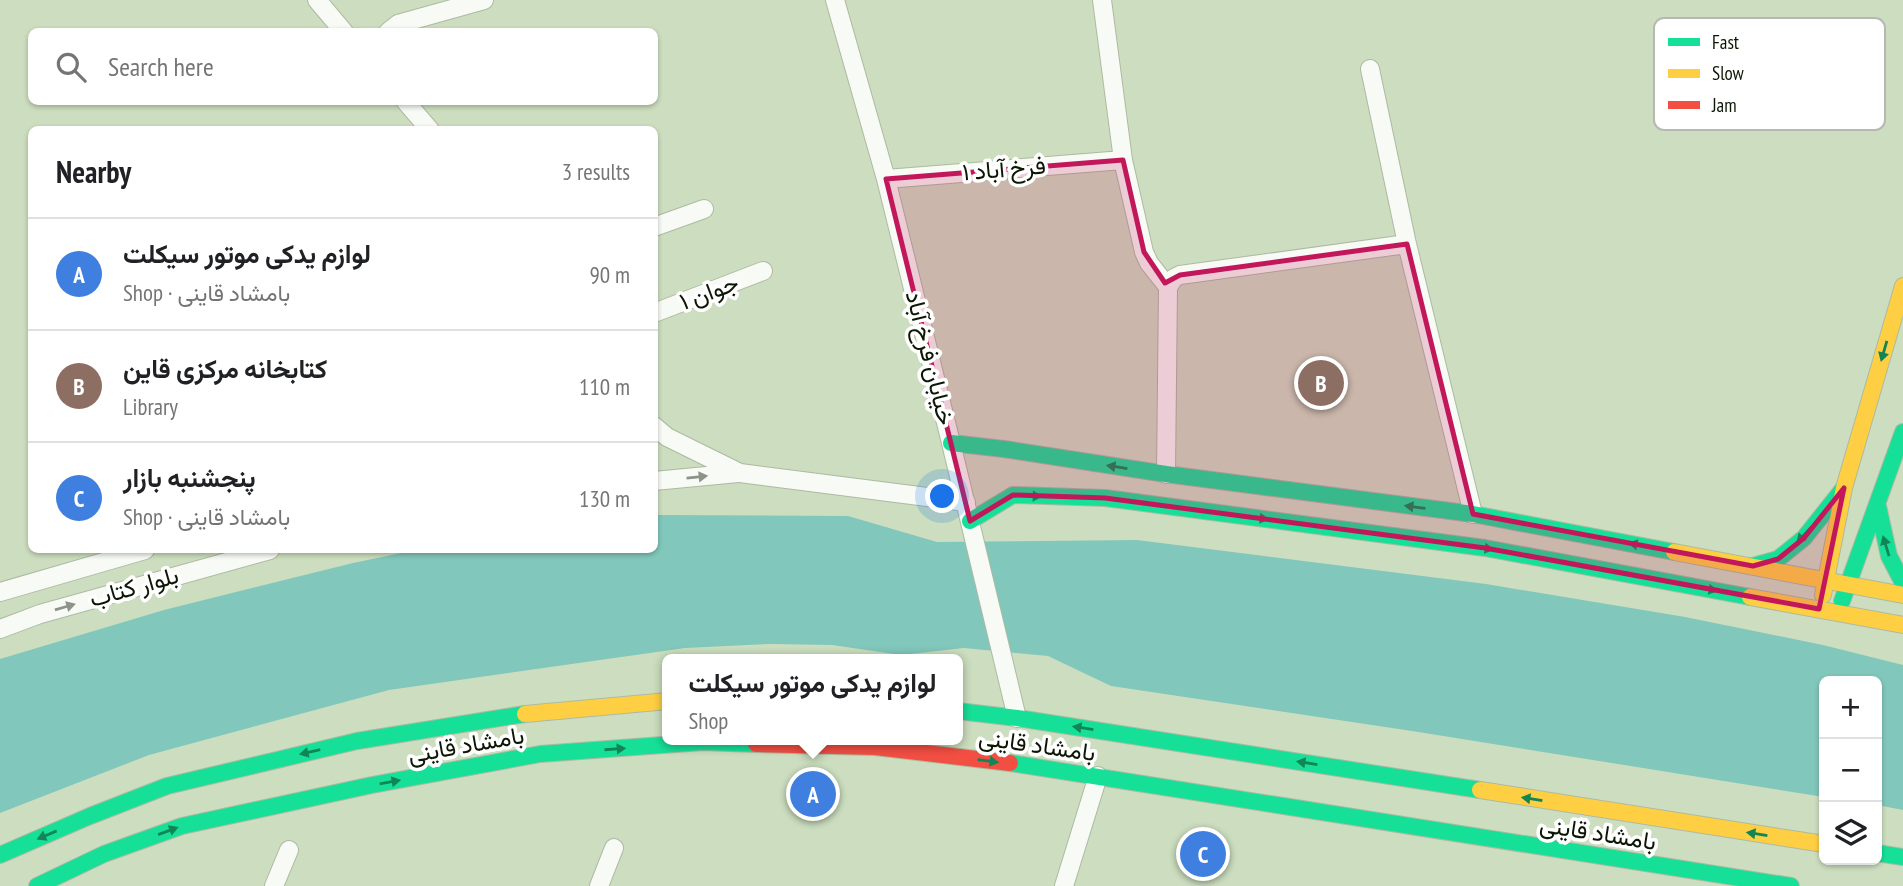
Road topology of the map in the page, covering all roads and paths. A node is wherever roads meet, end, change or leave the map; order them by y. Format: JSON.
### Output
{"nodes":[{"id":1,"x":317,"y":0,"type":"edge"},
{"id":2,"x":484,"y":0,"type":"edge"},
{"id":3,"x":835,"y":0,"type":"edge"},
{"id":4,"x":1102,"y":0,"type":"edge"},
{"id":5,"x":341,"y":28,"type":"edge"},
{"id":6,"x":393,"y":28,"type":"edge"},
{"id":7,"x":1370,"y":69,"type":"dead end"},
{"id":8,"x":409,"y":105,"type":"edge"},
{"id":9,"x":427,"y":126,"type":"edge"},
{"id":10,"x":1123,"y":160,"type":"junction"},
{"id":11,"x":886,"y":179,"type":"junction"},
{"id":12,"x":704,"y":209,"type":"dead end"},
{"id":13,"x":658,"y":226,"type":"edge"},
{"id":14,"x":1407,"y":243,"type":"junction"},
{"id":15,"x":763,"y":271,"type":"dead end"},
{"id":16,"x":1903,"y":286,"type":"edge"},
{"id":17,"x":1168,"y":287,"type":"junction"},
{"id":18,"x":658,"y":311,"type":"edge"},
{"id":19,"x":1903,"y":432,"type":"edge"},
{"id":20,"x":659,"y":435,"type":"edge"},
{"id":21,"x":951,"y":443,"type":"junction"},
{"id":22,"x":740,"y":473,"type":"junction"},
{"id":23,"x":1166,"y":474,"type":"junction"},
{"id":24,"x":658,"y":481,"type":"edge"},
{"id":25,"x":1844,"y":488,"type":"junction"},
{"id":26,"x":966,"y":502,"type":"junction"},
{"id":27,"x":1878,"y":506,"type":"junction"},
{"id":28,"x":1473,"y":514,"type":"junction"},
{"id":29,"x":970,"y":521,"type":"junction"},
{"id":30,"x":135,"y":553,"type":"edge"},
{"id":31,"x":259,"y":553,"type":"edge"},
{"id":32,"x":1753,"y":566,"type":"junction"},
{"id":33,"x":1827,"y":581,"type":"junction"},
{"id":34,"x":1903,"y":583,"type":"edge"},
{"id":35,"x":1847,"y":585,"type":"junction"},
{"id":36,"x":0,"y":592,"type":"edge"},
{"id":37,"x":1903,"y":595,"type":"edge"},
{"id":38,"x":1819,"y":609,"type":"junction"},
{"id":39,"x":1839,"y":614,"type":"junction"},
{"id":40,"x":1903,"y":625,"type":"edge"},
{"id":41,"x":0,"y":629,"type":"edge"},
{"id":42,"x":662,"y":701,"type":"edge"},
{"id":43,"x":963,"y":712,"type":"edge"},
{"id":44,"x":1017,"y":718,"type":"junction"},
{"id":45,"x":662,"y":745,"type":"edge"},
{"id":46,"x":806,"y":745,"type":"edge"},
{"id":47,"x":1098,"y":776,"type":"junction"},
{"id":48,"x":97,"y":835,"type":"junction"},
{"id":49,"x":1819,"y":843,"type":"edge"},
{"id":50,"x":614,"y":848,"type":"dead end"},
{"id":51,"x":289,"y":850,"type":"dead end"},
{"id":52,"x":1882,"y":854,"type":"edge"},
{"id":53,"x":0,"y":855,"type":"edge"},
{"id":54,"x":1903,"y":857,"type":"edge"},
{"id":55,"x":1744,"y":883,"type":"edge"},
{"id":56,"x":37,"y":886,"type":"edge"},
{"id":57,"x":274,"y":886,"type":"edge"},
{"id":58,"x":599,"y":886,"type":"edge"},
{"id":59,"x":1064,"y":886,"type":"edge"},
{"id":60,"x":1791,"y":886,"type":"edge"}],
"edges":[{"from":1,"to":5,"type":"street"},
{"from":2,"to":6,"type":"street"},
{"from":3,"to":11,"type":"street","name":"خیابان فرخ آباد"},
{"from":4,"to":10,"type":"street"},
{"from":7,"to":14,"type":"street"},
{"from":8,"to":9,"type":"street"},
{"from":10,"to":11,"type":"street","name":"فرخ آباد ۱"},
{"from":10,"to":17,"type":"street"},
{"from":11,"to":21,"type":"street","name":"خیابان فرخ آباد"},
{"from":12,"to":13,"type":"street"},
{"from":14,"to":17,"type":"street"},
{"from":14,"to":28,"type":"street"},
{"from":15,"to":18,"type":"street","name":"جوان ۱"},
{"from":16,"to":25,"type":"main road","one_way":true},
{"from":17,"to":23,"type":"street"},
{"from":19,"to":27,"type":"main road"},
{"from":20,"to":22,"type":"street"},
{"from":23,"to":21,"type":"main road","one_way":true},
{"from":21,"to":26,"type":"street","name":"خیابان فرخ آباد"},
{"from":24,"to":22,"type":"street","one_way":true},
{"from":22,"to":26,"type":"street"},
{"from":28,"to":23,"type":"main road","one_way":true},
{"from":25,"to":32,"type":"main road","one_way":true},
{"from":25,"to":33,"type":"main road"},
{"from":26,"to":29,"type":"street","name":"خیابان فرخ آباد"},
{"from":34,"to":27,"type":"main road","one_way":true},
{"from":27,"to":35,"type":"main road"},
{"from":32,"to":28,"type":"main road","one_way":true},
{"from":29,"to":38,"type":"main road","one_way":true},
{"from":29,"to":44,"type":"street","name":"خیابان فرخ آباد"},
{"from":30,"to":36,"type":"street","name":"بلوار کتاب"},
{"from":41,"to":31,"type":"street","name":"بلوار کتاب","one_way":true},
{"from":32,"to":33,"type":"main road"},
{"from":33,"to":35,"type":"main road"},
{"from":33,"to":38,"type":"main road"},
{"from":35,"to":37,"type":"main road"},
{"from":35,"to":39,"type":"main road"},
{"from":38,"to":39,"type":"main road"},
{"from":39,"to":40,"type":"main road"},
{"from":42,"to":48,"type":"main road","name":"بامشاد قاینی","one_way":true},
{"from":43,"to":44,"type":"main road","name":"بامشاد قاینی"},
{"from":49,"to":44,"type":"main road","name":"بامشاد قاینی","one_way":true},
{"from":48,"to":45,"type":"main road","name":"بامشاد قاینی","one_way":true},
{"from":46,"to":47,"type":"main road","name":"بامشاد قاینی","one_way":true},
{"from":47,"to":55,"type":"main road","name":"بامشاد قاینی"},
{"from":47,"to":59,"type":"street"},
{"from":48,"to":53,"type":"main road","name":"بامشاد قاینی","one_way":true},
{"from":48,"to":56,"type":"main road","name":"بامشاد قاینی"},
{"from":50,"to":58,"type":"street"},
{"from":51,"to":57,"type":"street"},
{"from":52,"to":54,"type":"main road"},
{"from":55,"to":60,"type":"main road","name":"بامشاد قاینی"}]}
